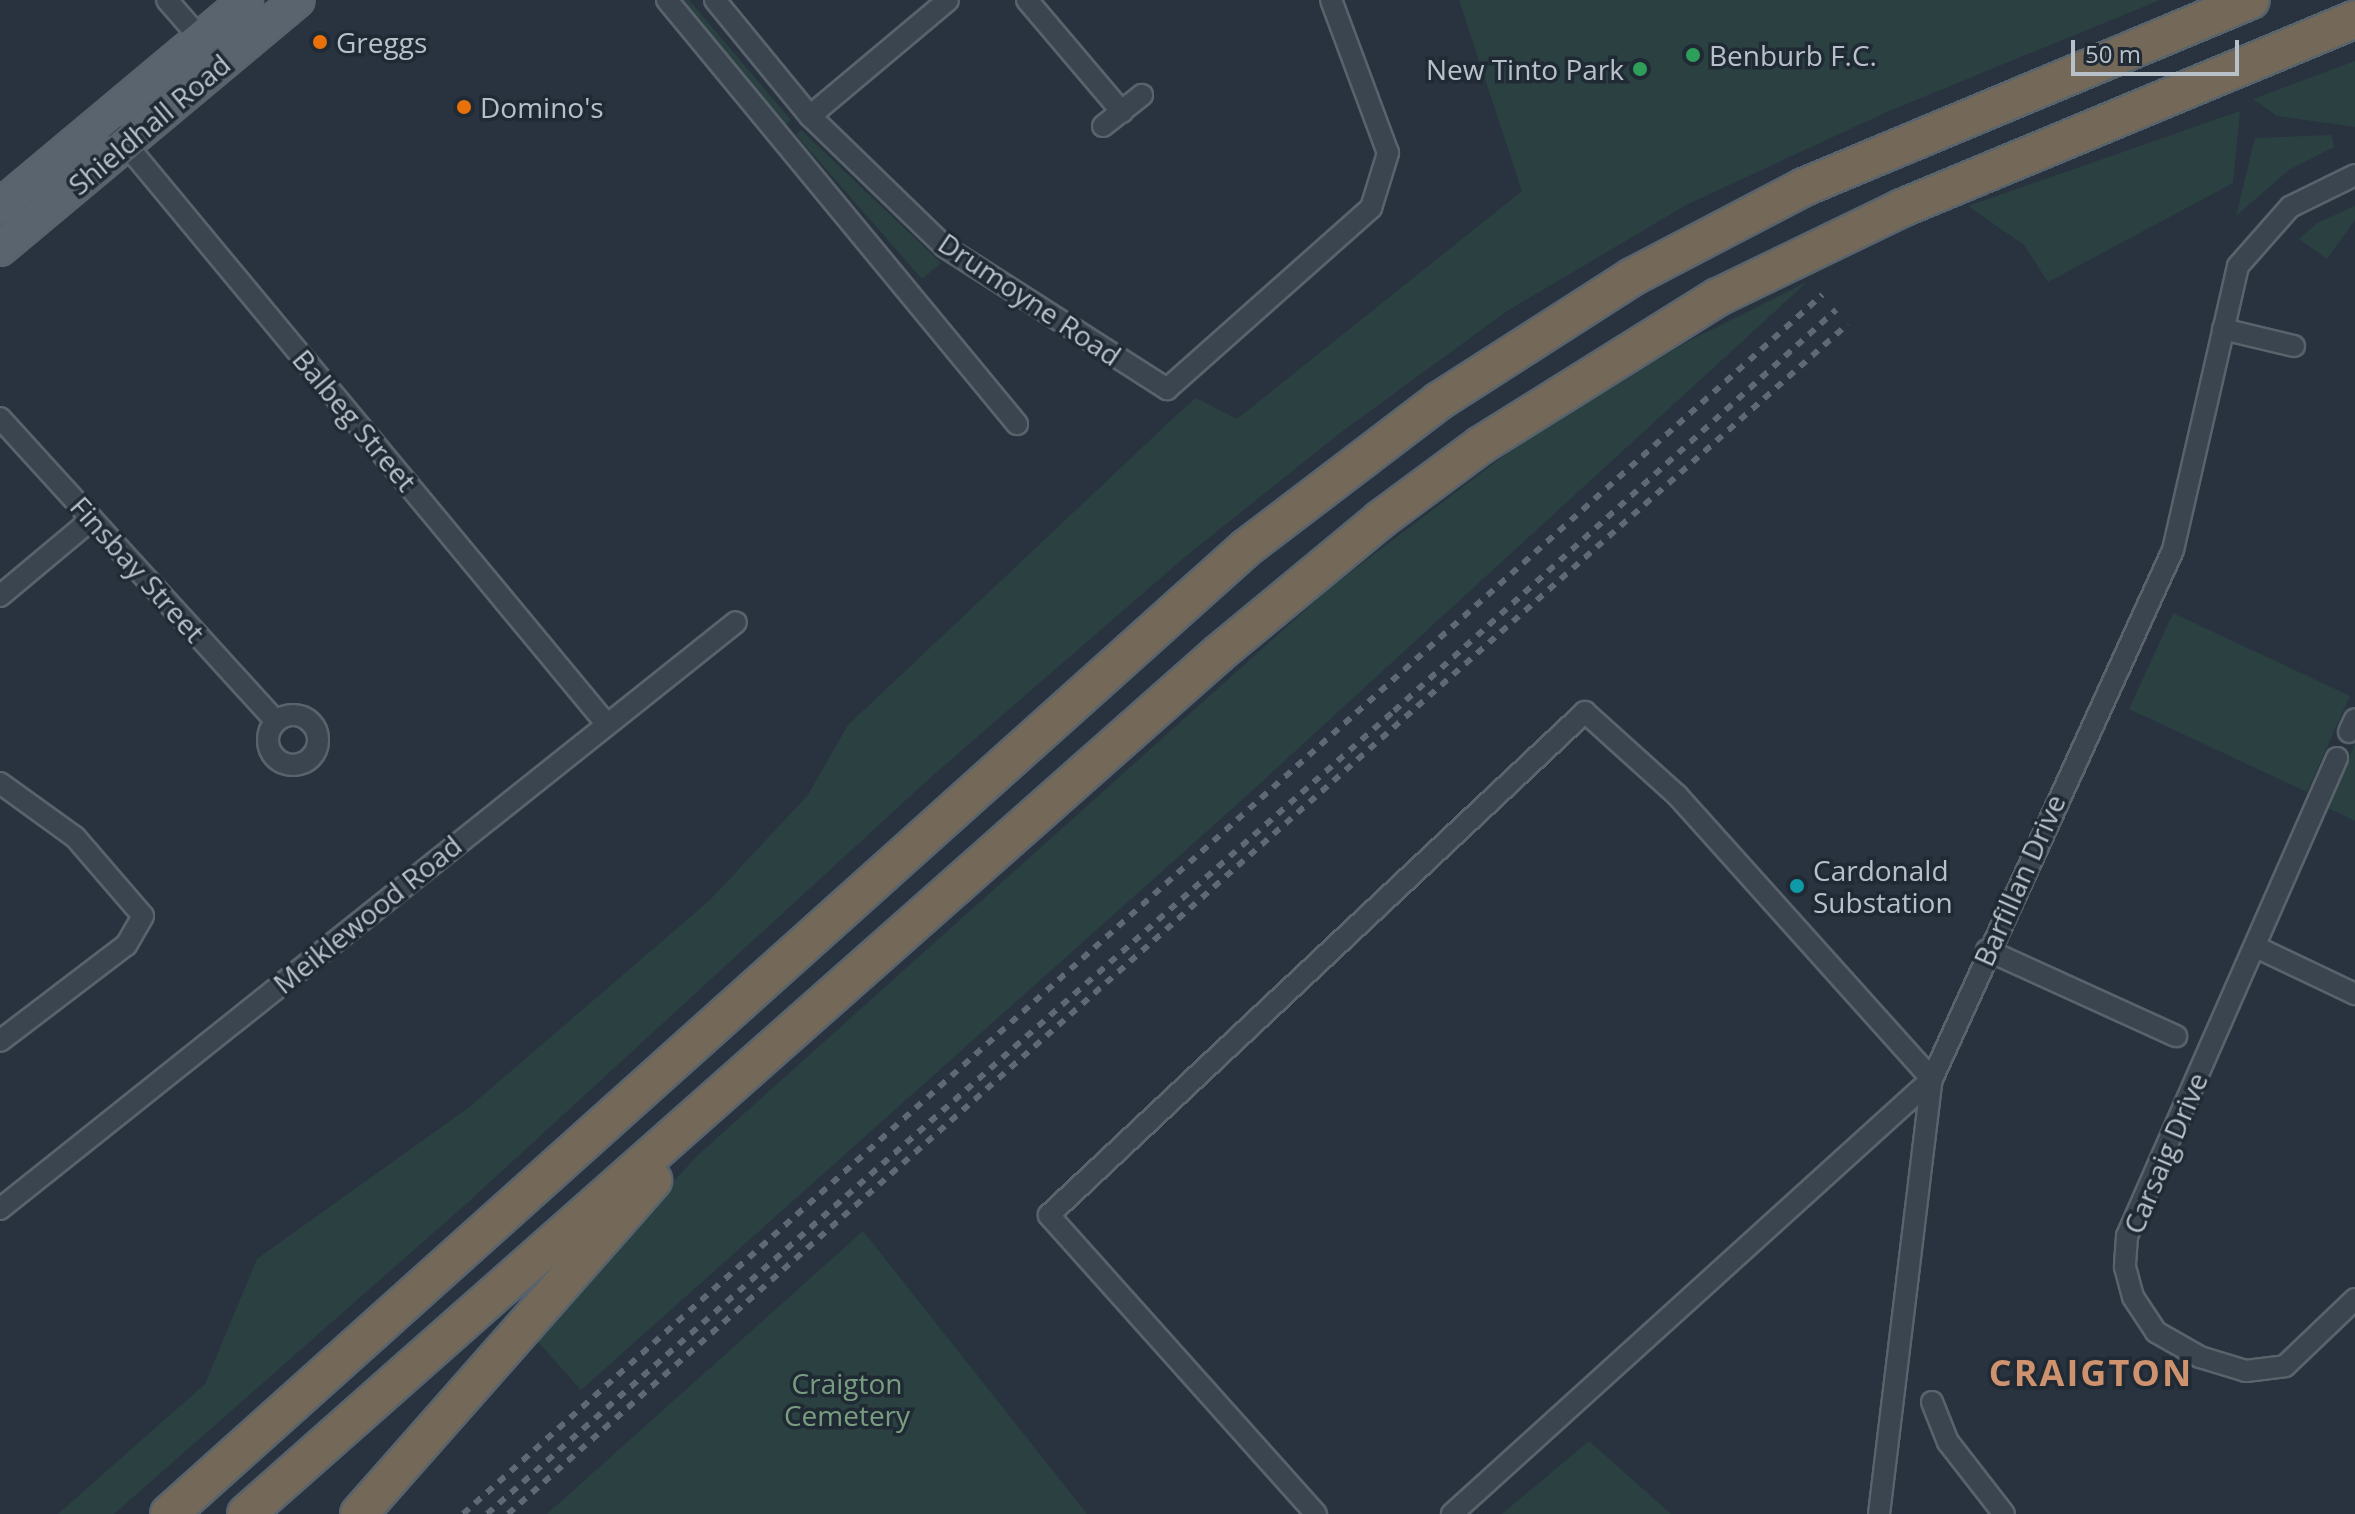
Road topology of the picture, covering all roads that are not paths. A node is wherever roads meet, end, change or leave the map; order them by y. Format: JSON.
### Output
{"nodes":[{"id":1,"x":167,"y":0,"type":"edge"},
{"id":2,"x":246,"y":0,"type":"edge"},
{"id":3,"x":298,"y":0,"type":"edge"},
{"id":4,"x":667,"y":0,"type":"edge"},
{"id":5,"x":715,"y":0,"type":"edge"},
{"id":6,"x":948,"y":0,"type":"edge"},
{"id":7,"x":1027,"y":0,"type":"edge"},
{"id":8,"x":1331,"y":0,"type":"edge"},
{"id":9,"x":2250,"y":0,"type":"edge"},
{"id":10,"x":2355,"y":19,"type":"edge"},
{"id":11,"x":200,"y":38,"type":"junction"},
{"id":12,"x":2355,"y":43,"type":"edge"},
{"id":13,"x":1142,"y":95,"type":"dead end"},
{"id":14,"x":1122,"y":112,"type":"junction"},
{"id":15,"x":810,"y":116,"type":"junction"},
{"id":16,"x":104,"y":118,"type":"junction"},
{"id":17,"x":2103,"y":122,"type":"junction"},
{"id":18,"x":1103,"y":126,"type":"dead end"},
{"id":19,"x":126,"y":144,"type":"junction"},
{"id":20,"x":2355,"y":175,"type":"edge"},
{"id":21,"x":0,"y":206,"type":"edge"},
{"id":22,"x":0,"y":249,"type":"edge"},
{"id":23,"x":2223,"y":329,"type":"junction"},
{"id":24,"x":2294,"y":346,"type":"dead end"},
{"id":25,"x":0,"y":418,"type":"edge"},
{"id":26,"x":1017,"y":424,"type":"dead end"},
{"id":27,"x":92,"y":519,"type":"junction"},
{"id":28,"x":0,"y":596,"type":"edge"},
{"id":29,"x":736,"y":622,"type":"dead end"},
{"id":30,"x":276,"y":721,"type":"dead end"},
{"id":31,"x":605,"y":722,"type":"junction"},
{"id":32,"x":2337,"y":758,"type":"dead end"},
{"id":33,"x":0,"y":783,"type":"edge"},
{"id":34,"x":2256,"y":947,"type":"junction"},
{"id":35,"x":1987,"y":950,"type":"junction"},
{"id":36,"x":2355,"y":994,"type":"edge"},
{"id":37,"x":2176,"y":1036,"type":"dead end"},
{"id":38,"x":0,"y":1041,"type":"edge"},
{"id":39,"x":771,"y":1053,"type":"junction"},
{"id":40,"x":1932,"y":1079,"type":"junction"},
{"id":41,"x":0,"y":1209,"type":"edge"},
{"id":42,"x":2355,"y":1299,"type":"edge"},
{"id":43,"x":1932,"y":1402,"type":"dead end"},
{"id":44,"x":169,"y":1514,"type":"edge"},
{"id":45,"x":246,"y":1514,"type":"edge"},
{"id":46,"x":359,"y":1514,"type":"edge"},
{"id":47,"x":1316,"y":1514,"type":"edge"},
{"id":48,"x":1452,"y":1514,"type":"edge"},
{"id":49,"x":1879,"y":1514,"type":"edge"},
{"id":50,"x":2004,"y":1514,"type":"edge"}],
"edges":[{"from":1,"to":11,"type":"street"},
{"from":2,"to":11,"type":"main road","name":"Shieldhall Road"},
{"from":3,"to":19,"type":"main road","name":"Shieldhall Road"},
{"from":4,"to":26,"type":"street"},
{"from":5,"to":15,"type":"street","name":"Drumoyne Road"},
{"from":6,"to":15,"type":"street"},
{"from":7,"to":14,"type":"street"},
{"from":8,"to":15,"type":"street","name":"Drumoyne Road"},
{"from":9,"to":44,"type":"highway"},
{"from":10,"to":17,"type":"highway"},
{"from":11,"to":16,"type":"main road","name":"Shieldhall Road"},
{"from":12,"to":17,"type":"highway"},
{"from":13,"to":14,"type":"street"},
{"from":14,"to":18,"type":"street"},
{"from":16,"to":19,"type":"street","name":"Balbeg Street"},
{"from":16,"to":21,"type":"main road","name":"Shieldhall Road"},
{"from":17,"to":39,"type":"highway"},
{"from":19,"to":22,"type":"main road","name":"Shieldhall Road"},
{"from":19,"to":31,"type":"street","name":"Balbeg Street"},
{"from":20,"to":23,"type":"street","name":"Barfillan Drive"},
{"from":23,"to":24,"type":"street"},
{"from":23,"to":35,"type":"street","name":"Barfillan Drive"},
{"from":25,"to":27,"type":"street","name":"Finsbay Street"},
{"from":27,"to":28,"type":"street"},
{"from":27,"to":30,"type":"street","name":"Finsbay Street"},
{"from":29,"to":31,"type":"street","name":"Meiklewood Road"},
{"from":31,"to":41,"type":"street","name":"Meiklewood Road"},
{"from":32,"to":34,"type":"street","name":"Carsaig Drive"},
{"from":33,"to":38,"type":"street"},
{"from":34,"to":36,"type":"street"},
{"from":34,"to":42,"type":"street","name":"Carsaig Drive"},
{"from":35,"to":37,"type":"street"},
{"from":35,"to":40,"type":"street","name":"Barfillan Drive"},
{"from":39,"to":45,"type":"highway"},
{"from":39,"to":46,"type":"highway"},
{"from":40,"to":47,"type":"street"},
{"from":40,"to":48,"type":"street"},
{"from":40,"to":49,"type":"street","name":"Barfillan Drive"},
{"from":43,"to":50,"type":"street"}]}
